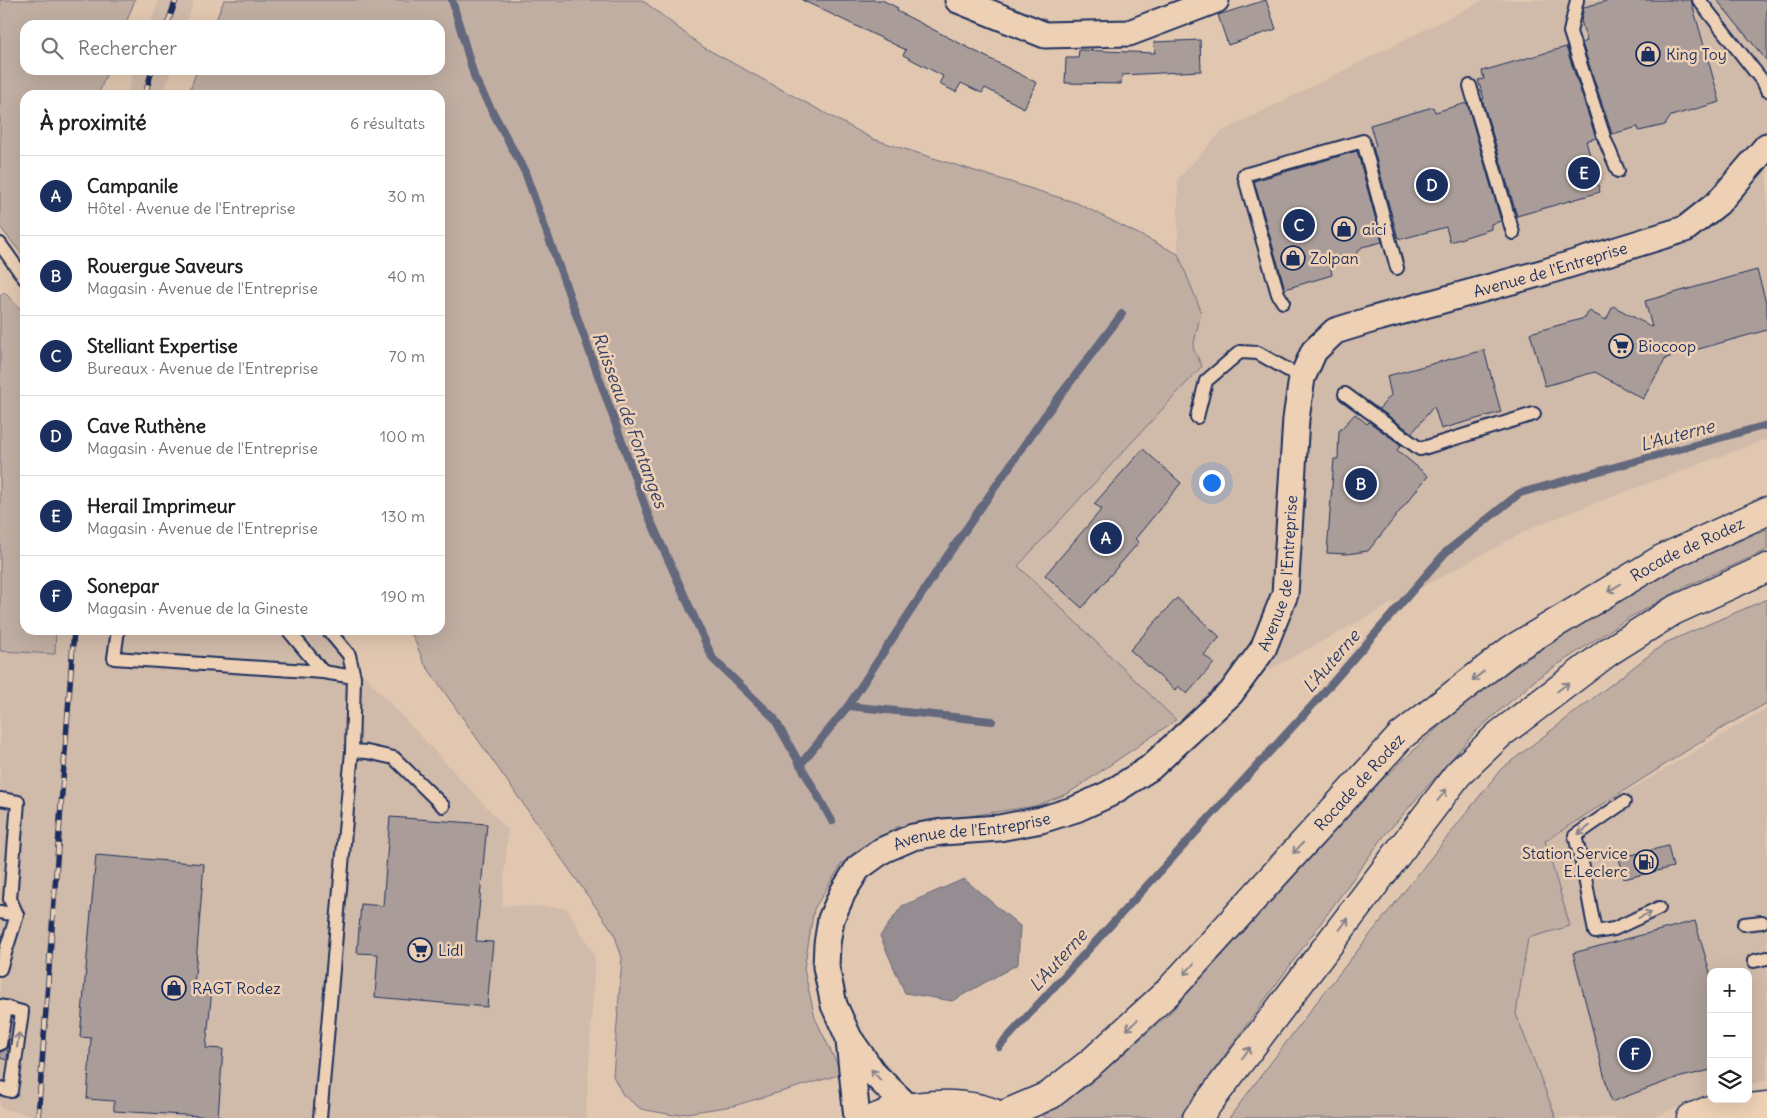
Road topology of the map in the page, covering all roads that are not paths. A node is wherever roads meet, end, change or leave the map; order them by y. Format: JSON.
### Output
{"nodes":[{"id":1,"x":958,"y":0,"type":"edge"},
{"id":2,"x":1216,"y":0,"type":"edge"},
{"id":3,"x":1577,"y":0,"type":"edge"},
{"id":4,"x":1698,"y":0,"type":"edge"},
{"id":5,"x":1766,"y":84,"type":"edge"},
{"id":6,"x":1470,"y":86,"type":"dead end"},
{"id":7,"x":1767,"y":146,"type":"edge"},
{"id":8,"x":1618,"y":171,"type":"dead end"},
{"id":9,"x":1513,"y":234,"type":"dead end"},
{"id":10,"x":0,"y":244,"type":"edge"},
{"id":11,"x":1397,"y":268,"type":"dead end"},
{"id":12,"x":20,"y":272,"type":"edge"},
{"id":13,"x":1283,"y":302,"type":"dead end"},
{"id":14,"x":1302,"y":378,"type":"junction"},
{"id":15,"x":1345,"y":394,"type":"dead end"},
{"id":16,"x":1534,"y":414,"type":"dead end"},
{"id":17,"x":1197,"y":417,"type":"dead end"},
{"id":18,"x":1767,"y":511,"type":"edge"},
{"id":19,"x":1767,"y":568,"type":"edge"},
{"id":20,"x":117,"y":635,"type":"edge"},
{"id":21,"x":292,"y":635,"type":"edge"},
{"id":22,"x":332,"y":635,"type":"edge"},
{"id":23,"x":323,"y":672,"type":"junction"},
{"id":24,"x":354,"y":678,"type":"junction"},
{"id":25,"x":352,"y":751,"type":"junction"},
{"id":26,"x":0,"y":799,"type":"edge"},
{"id":27,"x":1624,"y":802,"type":"dead end"},
{"id":28,"x":443,"y":806,"type":"dead end"},
{"id":29,"x":1659,"y":908,"type":"dead end"},
{"id":30,"x":0,"y":912,"type":"edge"},
{"id":31,"x":17,"y":915,"type":"junction"},
{"id":32,"x":1762,"y":922,"type":"dead end"},
{"id":33,"x":1744,"y":924,"type":"dead end"},
{"id":34,"x":1767,"y":958,"type":"edge"},
{"id":35,"x":1754,"y":961,"type":"dead end"},
{"id":36,"x":0,"y":968,"type":"edge"},
{"id":37,"x":3,"y":1006,"type":"edge"},
{"id":38,"x":849,"y":1038,"type":"junction"},
{"id":39,"x":0,"y":1044,"type":"edge"},
{"id":40,"x":0,"y":1088,"type":"edge"},
{"id":41,"x":1216,"y":1092,"type":"junction"},
{"id":42,"x":1749,"y":1103,"type":"edge"},
{"id":43,"x":908,"y":1107,"type":"junction"},
{"id":44,"x":1003,"y":1117,"type":"edge"},
{"id":45,"x":320,"y":1118,"type":"edge"},
{"id":46,"x":857,"y":1118,"type":"edge"},
{"id":47,"x":876,"y":1118,"type":"edge"},
{"id":48,"x":1197,"y":1118,"type":"edge"},
{"id":49,"x":1207,"y":1118,"type":"edge"},
{"id":50,"x":1691,"y":1118,"type":"edge"}],
"edges":[{"from":1,"to":2,"type":"street"},
{"from":3,"to":8,"type":"lane"},
{"from":4,"to":5,"type":"lane"},
{"from":6,"to":9,"type":"lane"},
{"from":7,"to":14,"type":"street","name":"Avenue de l'Entreprise"},
{"from":10,"to":12,"type":"lane"},
{"from":11,"to":13,"type":"lane"},
{"from":14,"to":17,"type":"lane"},
{"from":14,"to":38,"type":"street","name":"Avenue de l'Entreprise"},
{"from":15,"to":16,"type":"lane"},
{"from":18,"to":44,"type":"main road","name":"Rocade de Rodez","one_way":true},
{"from":41,"to":19,"type":"main road","one_way":true},
{"from":20,"to":23,"type":"lane"},
{"from":21,"to":23,"type":"lane"},
{"from":22,"to":24,"type":"lane"},
{"from":23,"to":24,"type":"lane"},
{"from":24,"to":25,"type":"lane"},
{"from":25,"to":28,"type":"lane"},
{"from":25,"to":45,"type":"lane"},
{"from":26,"to":31,"type":"lane"},
{"from":27,"to":29,"type":"lane","one_way":true},
{"from":30,"to":31,"type":"lane"},
{"from":31,"to":36,"type":"lane"},
{"from":32,"to":33,"type":"lane"},
{"from":34,"to":35,"type":"lane"},
{"from":37,"to":39,"type":"lane"},
{"from":40,"to":37,"type":"lane","one_way":true},
{"from":43,"to":38,"type":"street","name":"Avenue de l'Entreprise","one_way":true},
{"from":38,"to":46,"type":"street","name":"Avenue de l'Entreprise"},
{"from":41,"to":48,"type":"main road"},
{"from":41,"to":49,"type":"main road"},
{"from":42,"to":50,"type":"main road"},
{"from":43,"to":44,"type":"main road"},
{"from":43,"to":47,"type":"main road"}]}
